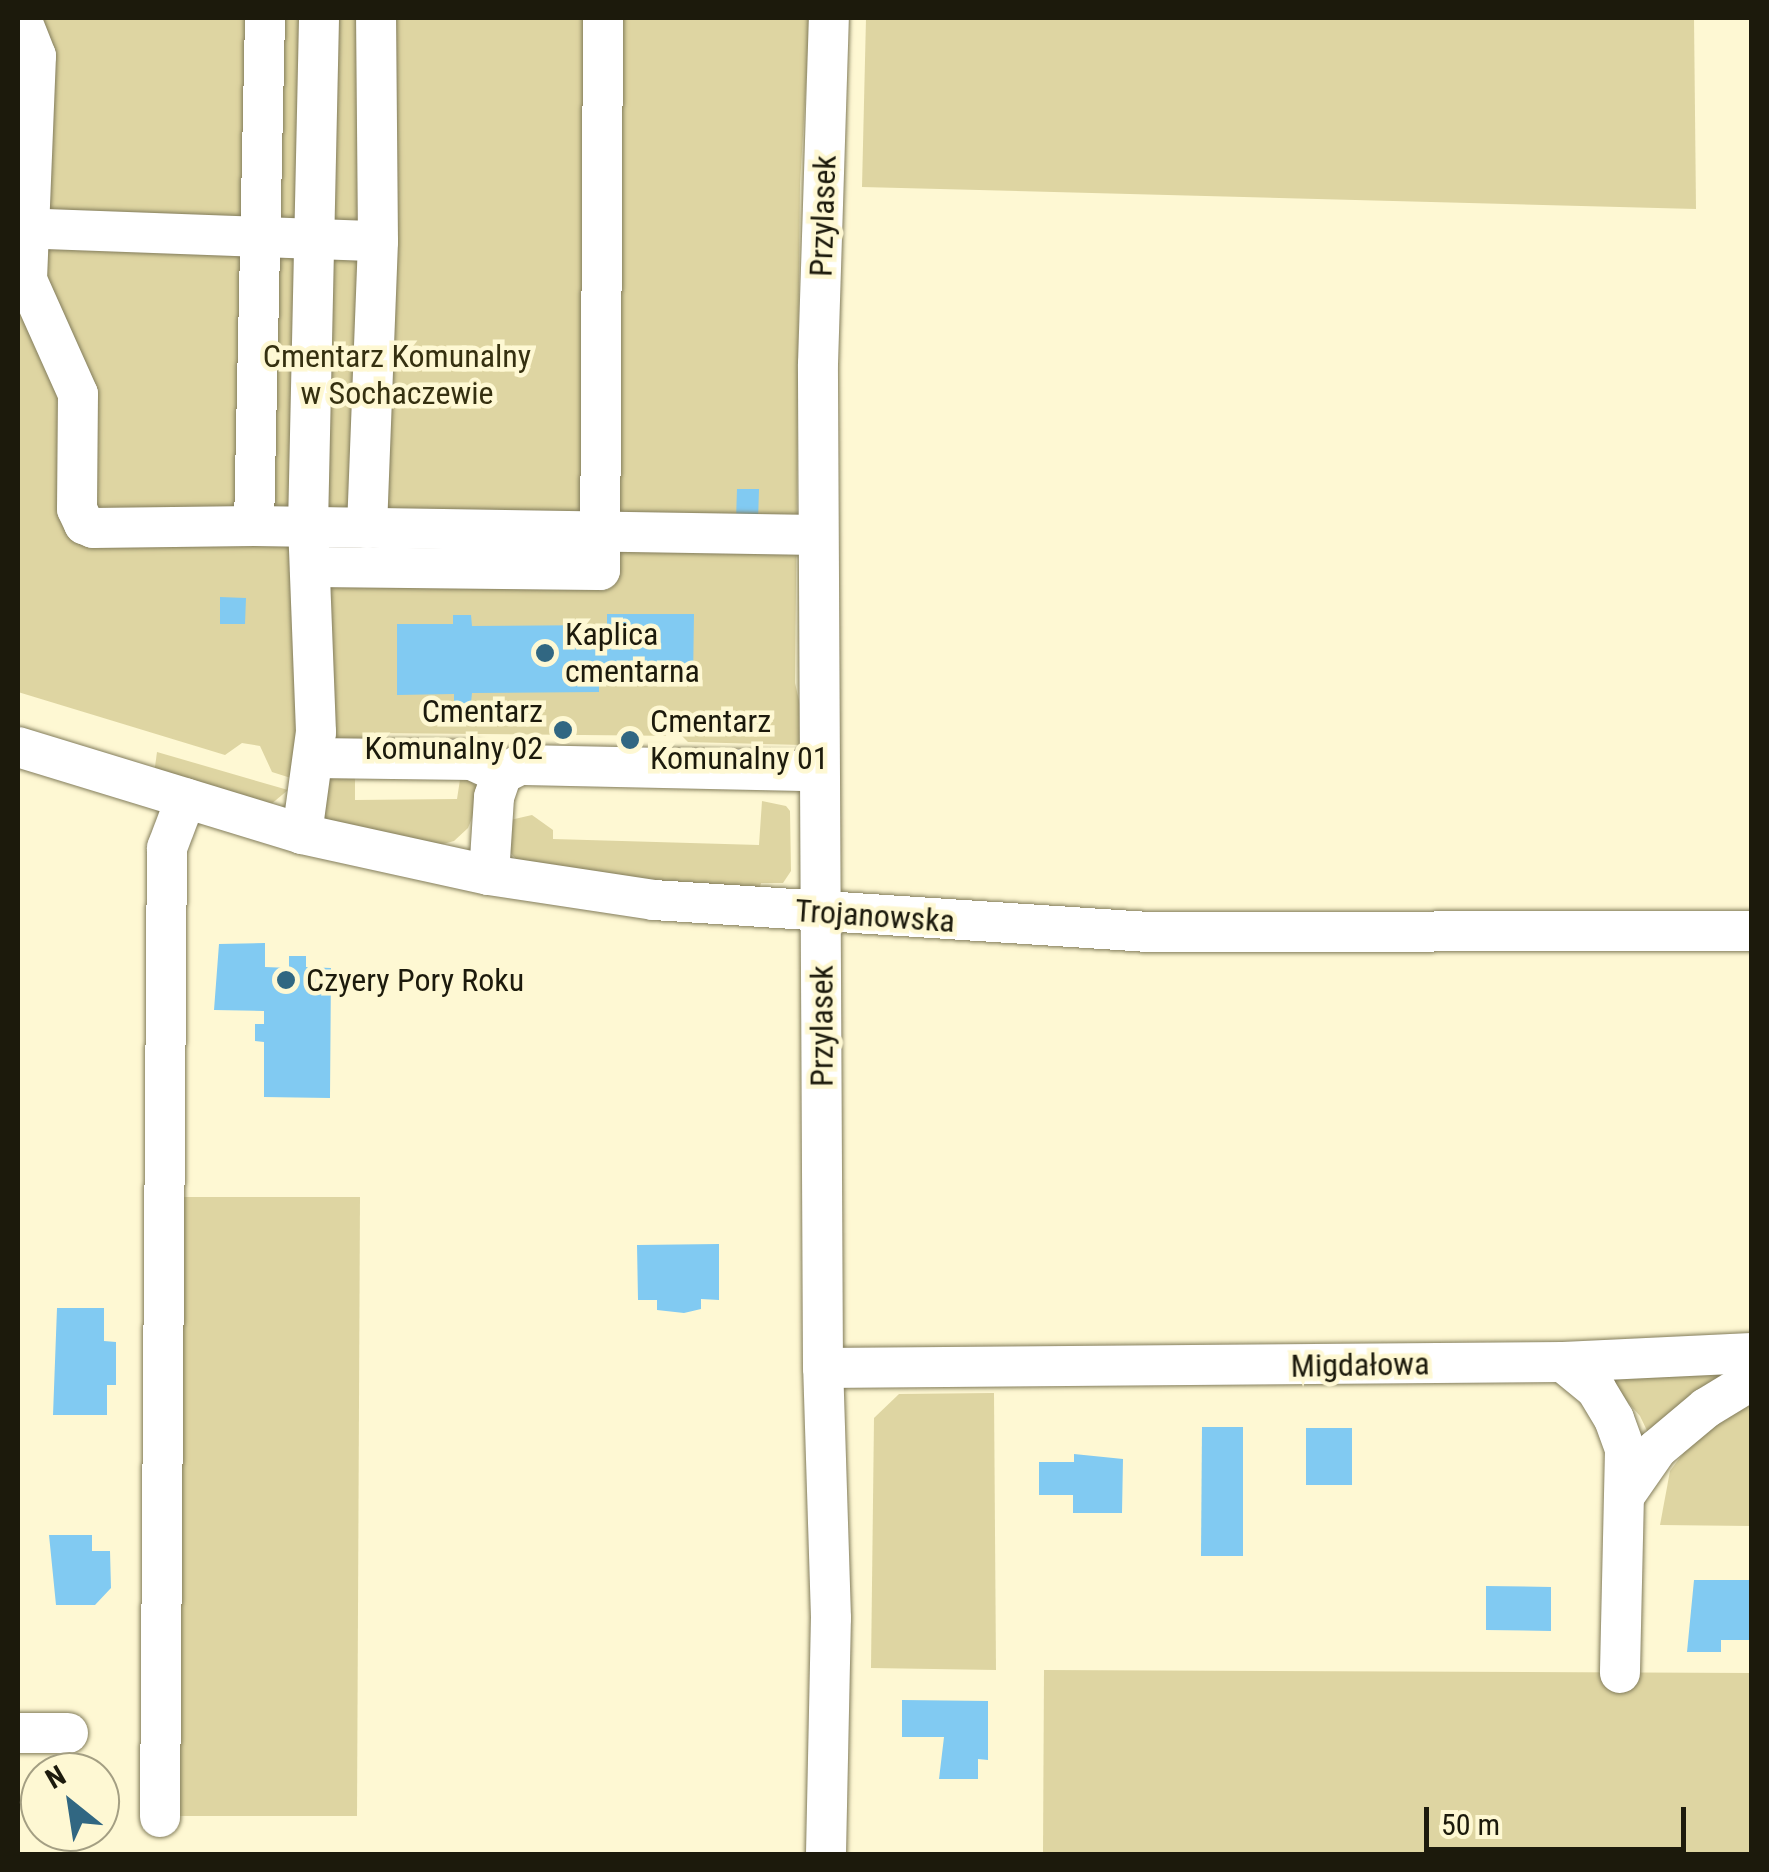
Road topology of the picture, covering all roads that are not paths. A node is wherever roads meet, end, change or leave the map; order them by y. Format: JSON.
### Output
{"nodes":[{"id":1,"x":20,"y":18,"type":"edge"},
{"id":2,"x":265,"y":18,"type":"edge"},
{"id":3,"x":319,"y":18,"type":"edge"},
{"id":4,"x":376,"y":18,"type":"edge"},
{"id":5,"x":603,"y":18,"type":"edge"},
{"id":6,"x":828,"y":18,"type":"edge"},
{"id":7,"x":24,"y":228,"type":"edge"},
{"id":8,"x":262,"y":237,"type":"junction"},
{"id":9,"x":314,"y":239,"type":"junction"},
{"id":10,"x":378,"y":241,"type":"junction"},
{"id":11,"x":254,"y":526,"type":"junction"},
{"id":12,"x":308,"y":527,"type":"junction"},
{"id":13,"x":367,"y":528,"type":"junction"},
{"id":14,"x":601,"y":532,"type":"junction"},
{"id":15,"x":818,"y":535,"type":"junction"},
{"id":16,"x":310,"y":567,"type":"junction"},
{"id":17,"x":18,"y":746,"type":"edge"},
{"id":18,"x":314,"y":758,"type":"junction"},
{"id":19,"x":818,"y":772,"type":"junction"},
{"id":20,"x":502,"y":774,"type":"junction"},
{"id":21,"x":186,"y":798,"type":"junction"},
{"id":22,"x":302,"y":834,"type":"junction"},
{"id":23,"x":488,"y":875,"type":"junction"},
{"id":24,"x":822,"y":913,"type":"junction"},
{"id":25,"x":1752,"y":931,"type":"edge"},
{"id":26,"x":1752,"y":1353,"type":"edge"},
{"id":27,"x":1563,"y":1362,"type":"junction"},
{"id":28,"x":823,"y":1368,"type":"junction"},
{"id":29,"x":1752,"y":1380,"type":"edge"},
{"id":30,"x":1625,"y":1495,"type":"junction"},
{"id":31,"x":1620,"y":1673,"type":"dead end"},
{"id":32,"x":18,"y":1733,"type":"edge"},
{"id":33,"x":68,"y":1733,"type":"dead end"},
{"id":34,"x":160,"y":1817,"type":"dead end"},
{"id":35,"x":826,"y":1854,"type":"edge"}],
"edges":[{"from":1,"to":7,"type":"street"},
{"from":2,"to":8,"type":"street"},
{"from":3,"to":9,"type":"street"},
{"from":4,"to":10,"type":"street"},
{"from":5,"to":14,"type":"street"},
{"from":6,"to":15,"type":"street","name":"Przylasek"},
{"from":7,"to":8,"type":"street"},
{"from":7,"to":11,"type":"street"},
{"from":8,"to":9,"type":"street"},
{"from":8,"to":11,"type":"street"},
{"from":9,"to":10,"type":"street"},
{"from":9,"to":12,"type":"street"},
{"from":10,"to":13,"type":"street"},
{"from":11,"to":12,"type":"street"},
{"from":12,"to":13,"type":"street"},
{"from":12,"to":16,"type":"street"},
{"from":13,"to":14,"type":"street"},
{"from":14,"to":15,"type":"street"},
{"from":14,"to":16,"type":"street"},
{"from":15,"to":19,"type":"street","name":"Przylasek"},
{"from":16,"to":18,"type":"street"},
{"from":17,"to":21,"type":"street","name":"Trojanowska"},
{"from":18,"to":20,"type":"street"},
{"from":18,"to":22,"type":"street"},
{"from":19,"to":20,"type":"street"},
{"from":19,"to":24,"type":"street","name":"Przylasek"},
{"from":20,"to":23,"type":"street"},
{"from":21,"to":22,"type":"street","name":"Trojanowska"},
{"from":21,"to":34,"type":"street"},
{"from":22,"to":23,"type":"street","name":"Trojanowska"},
{"from":23,"to":24,"type":"street","name":"Trojanowska"},
{"from":24,"to":25,"type":"street","name":"Trojanowska"},
{"from":24,"to":28,"type":"street","name":"Przylasek"},
{"from":26,"to":27,"type":"street","name":"Migdałowa"},
{"from":27,"to":28,"type":"street","name":"Migdałowa"},
{"from":27,"to":30,"type":"street"},
{"from":28,"to":35,"type":"street","name":"Przylasek"},
{"from":29,"to":30,"type":"street"},
{"from":30,"to":31,"type":"street"},
{"from":32,"to":33,"type":"street"}]}
